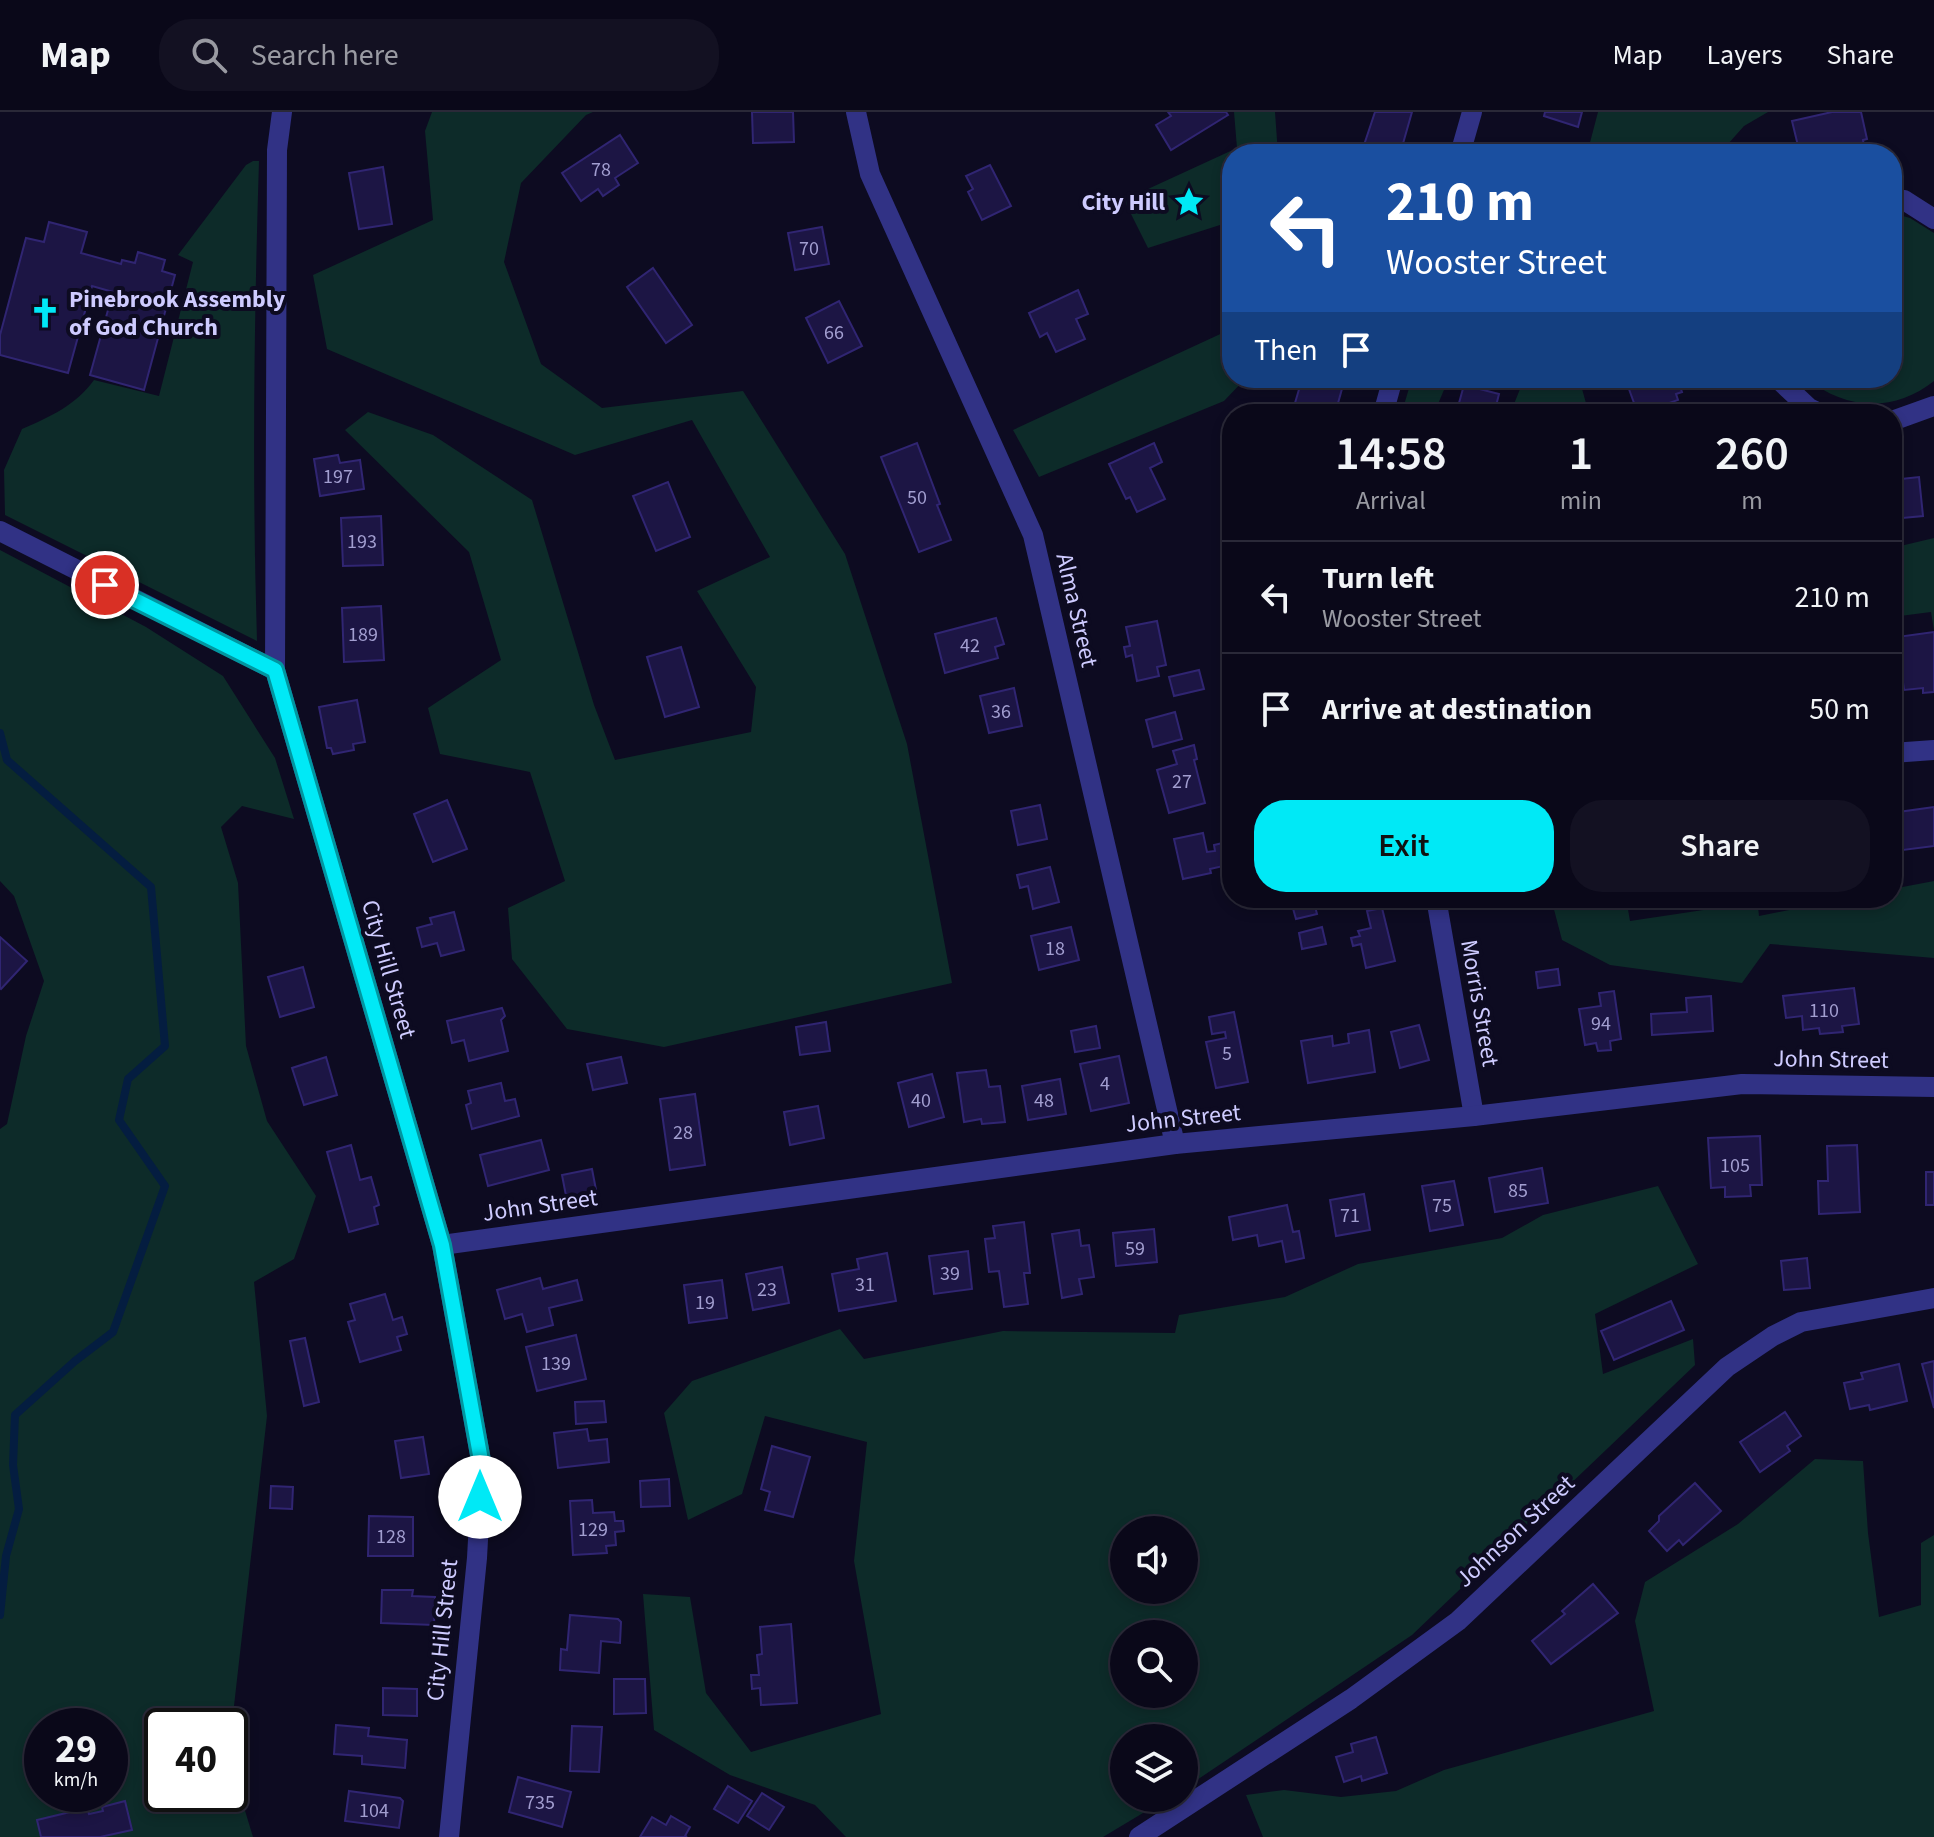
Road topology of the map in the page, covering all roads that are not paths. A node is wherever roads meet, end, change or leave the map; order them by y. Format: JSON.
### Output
{"nodes":[{"id":1,"x":282,"y":112,"type":"edge"},
{"id":2,"x":856,"y":112,"type":"edge"},
{"id":3,"x":1472,"y":112,"type":"edge"},
{"id":4,"x":1463,"y":144,"type":"edge"},
{"id":5,"x":1902,"y":200,"type":"edge"},
{"id":6,"x":1934,"y":219,"type":"edge"},
{"id":7,"x":1788,"y":388,"type":"edge"},
{"id":8,"x":1805,"y":404,"type":"edge"},
{"id":9,"x":1934,"y":406,"type":"edge"},
{"id":10,"x":1902,"y":417,"type":"edge"},
{"id":11,"x":0,"y":531,"type":"edge"},
{"id":12,"x":275,"y":670,"type":"junction"},
{"id":13,"x":1934,"y":750,"type":"edge"},
{"id":14,"x":1902,"y":752,"type":"edge"},
{"id":15,"x":1438,"y":908,"type":"edge"},
{"id":16,"x":1934,"y":1087,"type":"edge"},
{"id":17,"x":1474,"y":1116,"type":"junction"},
{"id":18,"x":1175,"y":1144,"type":"junction"},
{"id":19,"x":442,"y":1245,"type":"junction"},
{"id":20,"x":1934,"y":1298,"type":"edge"},
{"id":21,"x":449,"y":1837,"type":"edge"},
{"id":22,"x":1139,"y":1837,"type":"edge"}],
"edges":[{"from":1,"to":12,"type":"street","name":"City Hill Street"},
{"from":2,"to":18,"type":"street","name":"Alma Street"},
{"from":3,"to":4,"type":"street"},
{"from":5,"to":6,"type":"street"},
{"from":7,"to":8,"type":"street"},
{"from":9,"to":10,"type":"street"},
{"from":11,"to":12,"type":"street"},
{"from":12,"to":19,"type":"street","name":"City Hill Street"},
{"from":13,"to":14,"type":"street"},
{"from":15,"to":17,"type":"street","name":"Morris Street"},
{"from":16,"to":17,"type":"street","name":"John Street"},
{"from":17,"to":18,"type":"street","name":"John Street"},
{"from":18,"to":19,"type":"street","name":"John Street"},
{"from":19,"to":21,"type":"street","name":"City Hill Street"},
{"from":20,"to":22,"type":"street","name":"Johnson Street"}]}
